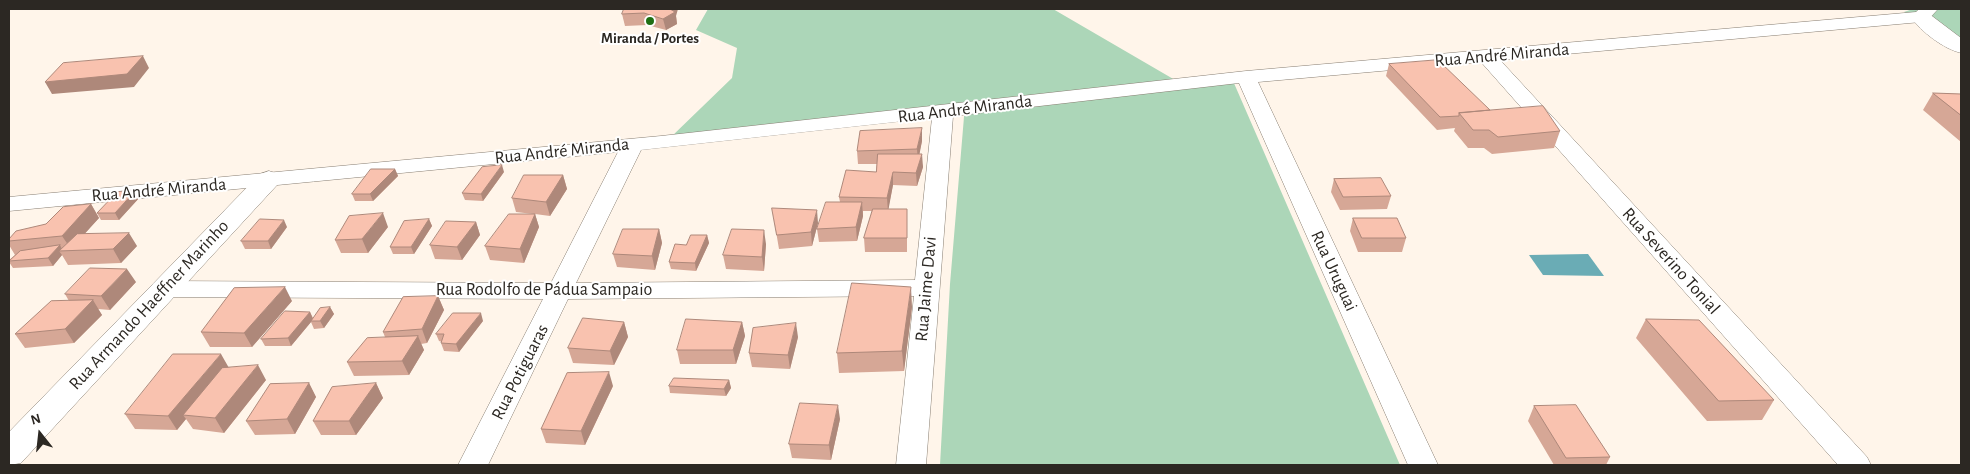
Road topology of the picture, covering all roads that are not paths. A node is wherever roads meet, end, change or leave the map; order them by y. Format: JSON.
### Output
{"nodes":[{"id":1,"x":1925,"y":13,"type":"edge"},
{"id":2,"x":1961,"y":47,"type":"edge"},
{"id":3,"x":1486,"y":57,"type":"junction"},
{"id":4,"x":1246,"y":77,"type":"junction"},
{"id":5,"x":943,"y":112,"type":"junction"},
{"id":6,"x":633,"y":144,"type":"junction"},
{"id":7,"x":269,"y":180,"type":"junction"},
{"id":8,"x":9,"y":204,"type":"edge"},
{"id":9,"x":926,"y":288,"type":"junction"},
{"id":10,"x":163,"y":289,"type":"junction"},
{"id":11,"x":561,"y":291,"type":"junction"},
{"id":12,"x":9,"y":454,"type":"edge"},
{"id":13,"x":473,"y":465,"type":"edge"},
{"id":14,"x":911,"y":465,"type":"edge"},
{"id":15,"x":1423,"y":465,"type":"edge"},
{"id":16,"x":1856,"y":465,"type":"edge"}],
"edges":[{"from":1,"to":2,"type":"street"},
{"from":1,"to":3,"type":"street","name":"Rua André Miranda"},
{"from":3,"to":4,"type":"street","name":"Rua André Miranda"},
{"from":3,"to":16,"type":"street","name":"Rua Severino Tonial"},
{"from":4,"to":5,"type":"street","name":"Rua André Miranda"},
{"from":4,"to":15,"type":"street","name":"Rua Uruguai"},
{"from":5,"to":6,"type":"street","name":"Rua André Miranda"},
{"from":5,"to":9,"type":"street","name":"Rua Jaime Davi"},
{"from":6,"to":7,"type":"street","name":"Rua André Miranda"},
{"from":6,"to":11,"type":"street","name":"Rua Potiguaras"},
{"from":7,"to":8,"type":"street","name":"Rua André Miranda"},
{"from":7,"to":10,"type":"street","name":"Rua Armando Haeffner Marinho"},
{"from":9,"to":11,"type":"street","name":"Rua Rodolfo de Pádua Sampaio"},
{"from":9,"to":14,"type":"street","name":"Rua Jaime Davi"},
{"from":10,"to":11,"type":"street","name":"Rua Rodolfo de Pádua Sampaio"},
{"from":10,"to":12,"type":"street","name":"Rua Armando Haeffner Marinho"},
{"from":11,"to":13,"type":"street","name":"Rua Potiguaras"}]}
